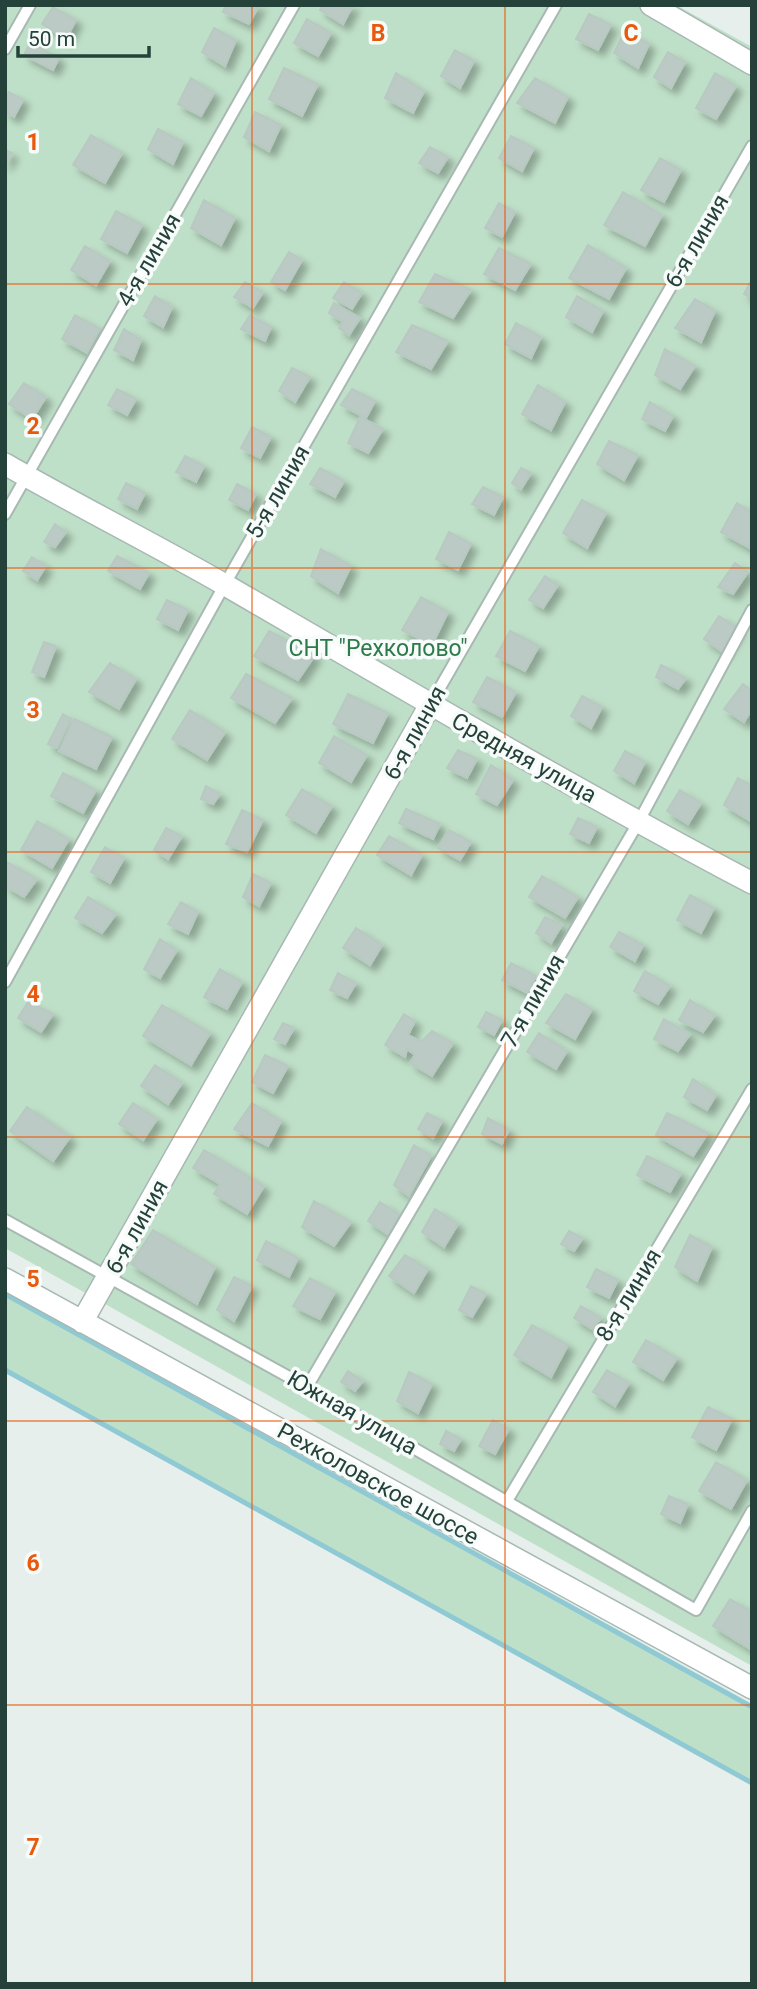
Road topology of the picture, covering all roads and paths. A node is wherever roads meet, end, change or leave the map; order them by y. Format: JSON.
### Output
{"nodes":[{"id":1,"x":30,"y":5,"type":"edge"},
{"id":2,"x":294,"y":5,"type":"edge"},
{"id":3,"x":556,"y":5,"type":"edge"},
{"id":4,"x":651,"y":5,"type":"edge"},
{"id":5,"x":5,"y":50,"type":"edge"},
{"id":6,"x":752,"y":64,"type":"edge"},
{"id":7,"x":752,"y":146,"type":"edge"},
{"id":8,"x":5,"y":464,"type":"edge"},
{"id":9,"x":26,"y":476,"type":"junction"},
{"id":10,"x":5,"y":514,"type":"edge"},
{"id":11,"x":225,"y":584,"type":"junction"},
{"id":12,"x":752,"y":610,"type":"edge"},
{"id":13,"x":430,"y":705,"type":"junction"},
{"id":14,"x":638,"y":822,"type":"junction"},
{"id":15,"x":752,"y":883,"type":"edge"},
{"id":16,"x":5,"y":982,"type":"edge"},
{"id":17,"x":752,"y":1089,"type":"edge"},
{"id":18,"x":5,"y":1220,"type":"edge"},
{"id":19,"x":108,"y":1278,"type":"junction"},
{"id":20,"x":5,"y":1279,"type":"edge"},
{"id":21,"x":82,"y":1322,"type":"junction"},
{"id":22,"x":307,"y":1387,"type":"junction"},
{"id":23,"x":507,"y":1501,"type":"junction"},
{"id":24,"x":752,"y":1511,"type":"edge"},
{"id":25,"x":752,"y":1688,"type":"edge"}],
"edges":[{"from":1,"to":5,"type":"lane"},
{"from":2,"to":9,"type":"lane","name":"4-я линия"},
{"from":3,"to":11,"type":"lane","name":"5-я линия"},
{"from":4,"to":6,"type":"street"},
{"from":7,"to":13,"type":"lane","name":"6-я линия"},
{"from":8,"to":9,"type":"street","name":"Средняя улица"},
{"from":9,"to":10,"type":"lane","name":"4-я линия"},
{"from":9,"to":11,"type":"street","name":"Средняя улица"},
{"from":11,"to":13,"type":"street","name":"Средняя улица"},
{"from":11,"to":16,"type":"lane","name":"5-я линия"},
{"from":12,"to":14,"type":"lane","name":"7-я линия"},
{"from":13,"to":14,"type":"street","name":"Средняя улица"},
{"from":13,"to":19,"type":"street","name":"6-я линия"},
{"from":14,"to":15,"type":"street","name":"Средняя улица"},
{"from":14,"to":22,"type":"lane","name":"7-я линия"},
{"from":17,"to":23,"type":"lane","name":"8-я линия"},
{"from":18,"to":19,"type":"lane","name":"Южная улица"},
{"from":19,"to":21,"type":"street","name":"6-я линия"},
{"from":19,"to":22,"type":"lane","name":"Южная улица"},
{"from":20,"to":21,"type":"street","name":"Рехколовское шоссе"},
{"from":21,"to":25,"type":"street","name":"Рехколовское шоссе"},
{"from":22,"to":23,"type":"lane","name":"Южная улица"},
{"from":23,"to":24,"type":"lane","name":"Южная улица"}]}
